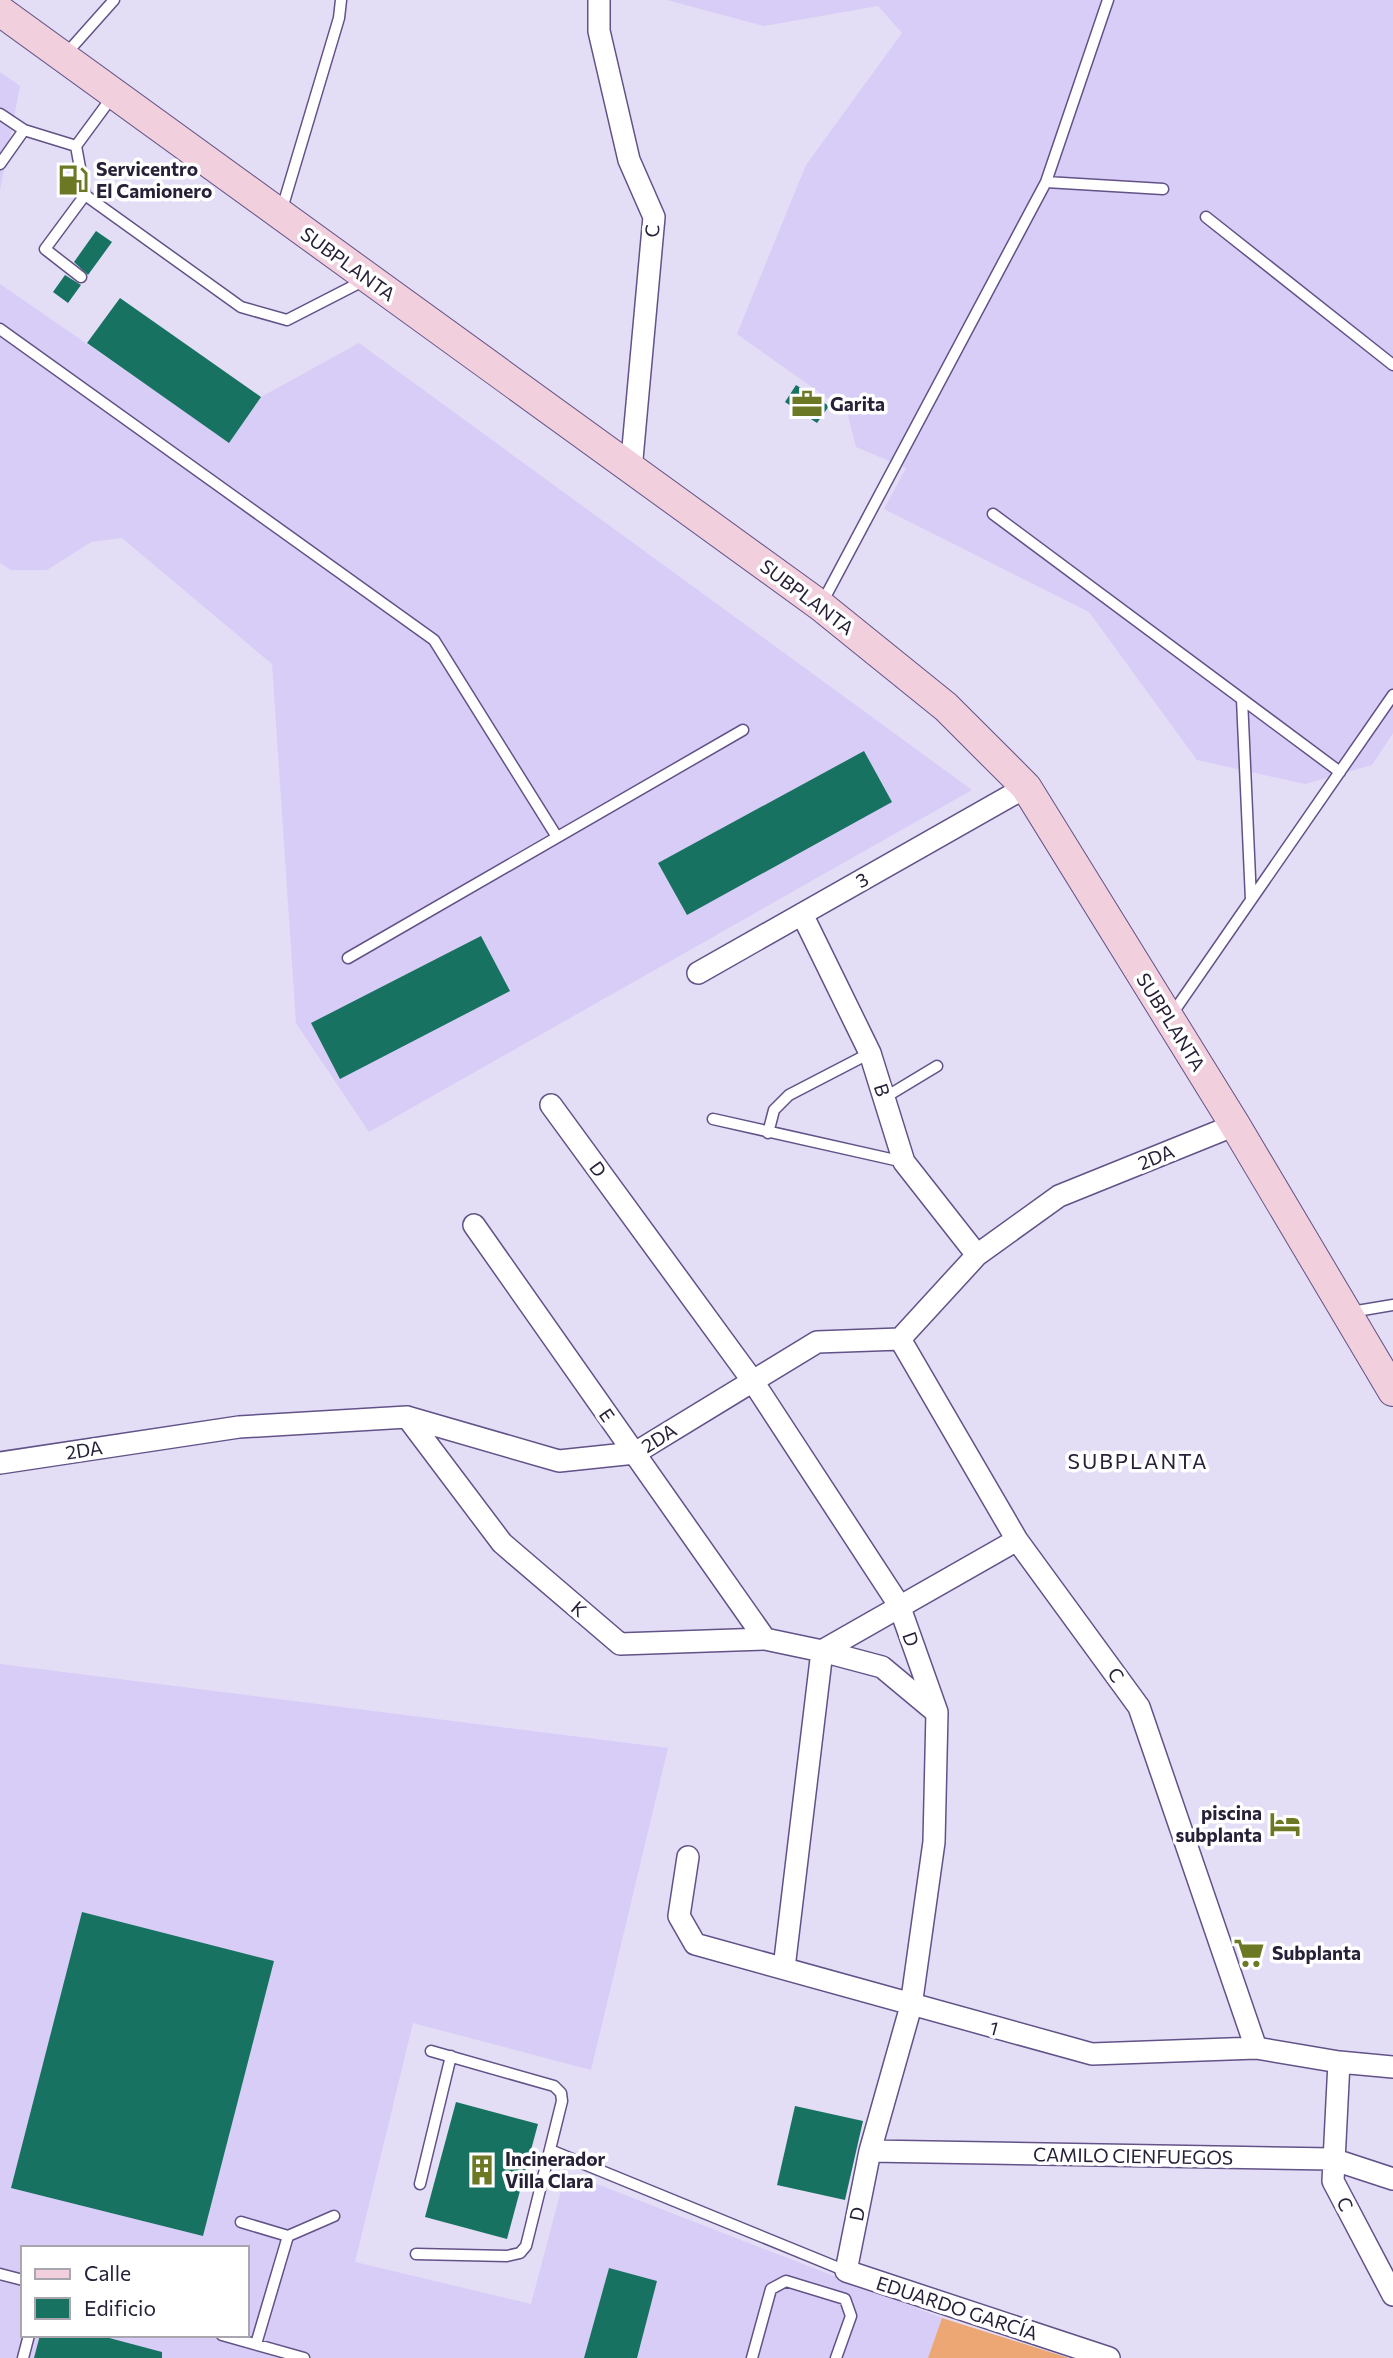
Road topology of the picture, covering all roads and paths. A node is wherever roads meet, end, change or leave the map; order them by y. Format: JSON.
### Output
{"nodes":[{"id":1,"x":94,"y":0,"type":"edge"},
{"id":2,"x":114,"y":0,"type":"edge"},
{"id":3,"x":341,"y":0,"type":"edge"},
{"id":4,"x":599,"y":0,"type":"edge"},
{"id":5,"x":1108,"y":0,"type":"edge"},
{"id":6,"x":104,"y":10,"type":"junction"},
{"id":7,"x":0,"y":11,"type":"edge"},
{"id":8,"x":64,"y":57,"type":"junction"},
{"id":9,"x":114,"y":94,"type":"junction"},
{"id":10,"x":0,"y":114,"type":"edge"},
{"id":11,"x":24,"y":130,"type":"junction"},
{"id":12,"x":76,"y":146,"type":"junction"},
{"id":13,"x":0,"y":164,"type":"edge"},
{"id":14,"x":1046,"y":182,"type":"junction"},
{"id":15,"x":1163,"y":189,"type":"dead end"},
{"id":16,"x":85,"y":195,"type":"junction"},
{"id":17,"x":280,"y":215,"type":"junction"},
{"id":18,"x":1206,"y":217,"type":"dead end"},
{"id":19,"x":80,"y":277,"type":"dead end"},
{"id":20,"x":368,"y":279,"type":"junction"},
{"id":21,"x":0,"y":329,"type":"edge"},
{"id":22,"x":1393,"y":365,"type":"edge"},
{"id":23,"x":631,"y":470,"type":"junction"},
{"id":24,"x":993,"y":514,"type":"dead end"},
{"id":25,"x":821,"y":606,"type":"junction"},
{"id":26,"x":1393,"y":695,"type":"edge"},
{"id":27,"x":1242,"y":699,"type":"junction"},
{"id":28,"x":743,"y":730,"type":"dead end"},
{"id":29,"x":1339,"y":772,"type":"junction"},
{"id":30,"x":1026,"y":787,"type":"junction"},
{"id":31,"x":557,"y":837,"type":"junction"},
{"id":32,"x":1251,"y":900,"type":"junction"},
{"id":33,"x":802,"y":914,"type":"junction"},
{"id":34,"x":348,"y":958,"type":"dead end"},
{"id":35,"x":698,"y":973,"type":"dead end"},
{"id":36,"x":1169,"y":1019,"type":"junction"},
{"id":37,"x":870,"y":1053,"type":"junction"},
{"id":38,"x":937,"y":1066,"type":"dead end"},
{"id":39,"x":884,"y":1098,"type":"junction"},
{"id":40,"x":551,"y":1105,"type":"dead end"},
{"id":41,"x":713,"y":1119,"type":"dead end"},
{"id":42,"x":1235,"y":1125,"type":"junction"},
{"id":43,"x":768,"y":1133,"type":"junction"},
{"id":44,"x":904,"y":1162,"type":"junction"},
{"id":45,"x":474,"y":1225,"type":"dead end"},
{"id":46,"x":977,"y":1255,"type":"junction"},
{"id":47,"x":1393,"y":1305,"type":"edge"},
{"id":48,"x":1347,"y":1313,"type":"junction"},
{"id":49,"x":900,"y":1339,"type":"junction"},
{"id":50,"x":752,"y":1380,"type":"junction"},
{"id":51,"x":1393,"y":1391,"type":"edge"},
{"id":52,"x":407,"y":1417,"type":"junction"},
{"id":53,"x":635,"y":1453,"type":"junction"},
{"id":54,"x":0,"y":1463,"type":"edge"},
{"id":55,"x":1017,"y":1540,"type":"junction"},
{"id":56,"x":900,"y":1607,"type":"junction"},
{"id":57,"x":765,"y":1639,"type":"junction"},
{"id":58,"x":822,"y":1651,"type":"junction"},
{"id":59,"x":937,"y":1712,"type":"junction"},
{"id":60,"x":688,"y":1857,"type":"dead end"},
{"id":61,"x":784,"y":1968,"type":"junction"},
{"id":62,"x":911,"y":2006,"type":"junction"},
{"id":63,"x":1256,"y":2048,"type":"junction"},
{"id":64,"x":431,"y":2050,"type":"dead end"},
{"id":65,"x":451,"y":2056,"type":"junction"},
{"id":66,"x":1339,"y":2063,"type":"junction"},
{"id":67,"x":1393,"y":2067,"type":"edge"},
{"id":68,"x":550,"y":2150,"type":"junction"},
{"id":69,"x":870,"y":2151,"type":"junction"},
{"id":70,"x":1332,"y":2159,"type":"junction"},
{"id":71,"x":1393,"y":2179,"type":"edge"},
{"id":72,"x":421,"y":2184,"type":"dead end"},
{"id":73,"x":334,"y":2216,"type":"dead end"},
{"id":74,"x":241,"y":2222,"type":"dead end"},
{"id":75,"x":288,"y":2236,"type":"junction"},
{"id":76,"x":416,"y":2253,"type":"dead end"},
{"id":77,"x":846,"y":2271,"type":"junction"},
{"id":78,"x":0,"y":2274,"type":"edge"},
{"id":79,"x":21,"y":2279,"type":"edge"},
{"id":80,"x":1393,"y":2295,"type":"edge"},
{"id":81,"x":28,"y":2337,"type":"edge"},
{"id":82,"x":230,"y":2337,"type":"edge"},
{"id":83,"x":256,"y":2344,"type":"junction"},
{"id":84,"x":23,"y":2358,"type":"edge"},
{"id":85,"x":304,"y":2358,"type":"edge"},
{"id":86,"x":752,"y":2358,"type":"edge"},
{"id":87,"x":836,"y":2358,"type":"edge"},
{"id":88,"x":1109,"y":2358,"type":"edge"}],
"edges":[{"from":1,"to":6,"type":"lane"},
{"from":2,"to":6,"type":"lane"},
{"from":3,"to":17,"type":"lane"},
{"from":4,"to":23,"type":"street","name":"C"},
{"from":5,"to":14,"type":"lane"},
{"from":6,"to":8,"type":"lane"},
{"from":7,"to":8,"type":"street","name":"SUBPLANTA"},
{"from":8,"to":9,"type":"street","name":"SUBPLANTA"},
{"from":9,"to":12,"type":"lane"},
{"from":9,"to":17,"type":"street","name":"SUBPLANTA"},
{"from":10,"to":11,"type":"lane"},
{"from":11,"to":12,"type":"lane"},
{"from":11,"to":13,"type":"lane"},
{"from":12,"to":16,"type":"lane"},
{"from":14,"to":15,"type":"lane"},
{"from":14,"to":25,"type":"lane"},
{"from":16,"to":19,"type":"lane"},
{"from":16,"to":20,"type":"lane"},
{"from":17,"to":20,"type":"street","name":"SUBPLANTA"},
{"from":18,"to":22,"type":"lane"},
{"from":20,"to":23,"type":"street","name":"SUBPLANTA"},
{"from":21,"to":31,"type":"lane"},
{"from":23,"to":25,"type":"street","name":"SUBPLANTA"},
{"from":24,"to":27,"type":"lane"},
{"from":25,"to":30,"type":"street","name":"SUBPLANTA"},
{"from":26,"to":29,"type":"lane"},
{"from":27,"to":29,"type":"lane"},
{"from":27,"to":32,"type":"lane"},
{"from":28,"to":31,"type":"lane"},
{"from":29,"to":32,"type":"lane"},
{"from":30,"to":33,"type":"street","name":"3"},
{"from":30,"to":36,"type":"street","name":"SUBPLANTA"},
{"from":31,"to":34,"type":"lane"},
{"from":32,"to":36,"type":"lane"},
{"from":33,"to":35,"type":"street","name":"3"},
{"from":33,"to":37,"type":"street","name":"B"},
{"from":36,"to":42,"type":"street","name":"SUBPLANTA"},
{"from":37,"to":39,"type":"street","name":"B"},
{"from":37,"to":43,"type":"lane"},
{"from":38,"to":39,"type":"lane"},
{"from":39,"to":44,"type":"street","name":"B"},
{"from":40,"to":50,"type":"street","name":"D"},
{"from":41,"to":43,"type":"lane"},
{"from":42,"to":46,"type":"street","name":"2DA"},
{"from":42,"to":48,"type":"street","name":"SUBPLANTA"},
{"from":43,"to":44,"type":"lane"},
{"from":44,"to":46,"type":"street","name":"B"},
{"from":45,"to":53,"type":"street","name":"E"},
{"from":46,"to":49,"type":"street","name":"2DA"},
{"from":47,"to":48,"type":"lane"},
{"from":48,"to":51,"type":"street","name":"SUBPLANTA"},
{"from":49,"to":50,"type":"street","name":"2DA"},
{"from":49,"to":55,"type":"street","name":"C"},
{"from":50,"to":53,"type":"street","name":"2DA"},
{"from":50,"to":56,"type":"street","name":"D"},
{"from":52,"to":53,"type":"street","name":"2DA"},
{"from":52,"to":54,"type":"street","name":"2DA"},
{"from":52,"to":57,"type":"street","name":"K"},
{"from":53,"to":57,"type":"street","name":"E"},
{"from":55,"to":56,"type":"street"},
{"from":55,"to":63,"type":"street","name":"C"},
{"from":56,"to":58,"type":"street"},
{"from":56,"to":59,"type":"street","name":"D"},
{"from":57,"to":58,"type":"street","name":"K"},
{"from":58,"to":59,"type":"street","name":"K"},
{"from":58,"to":61,"type":"street"},
{"from":59,"to":62,"type":"street","name":"D"},
{"from":60,"to":61,"type":"street","name":"1"},
{"from":61,"to":62,"type":"street","name":"1"},
{"from":62,"to":63,"type":"street","name":"1"},
{"from":62,"to":69,"type":"street","name":"D"},
{"from":63,"to":66,"type":"street","name":"1"},
{"from":64,"to":65,"type":"lane"},
{"from":65,"to":68,"type":"lane"},
{"from":65,"to":72,"type":"lane"},
{"from":66,"to":67,"type":"street","name":"1"},
{"from":66,"to":70,"type":"street","name":"C"},
{"from":68,"to":76,"type":"lane"},
{"from":68,"to":77,"type":"lane"},
{"from":69,"to":70,"type":"street","name":"CAMILO CIENFUEGOS"},
{"from":69,"to":77,"type":"street","name":"D"},
{"from":70,"to":71,"type":"street","name":"CAMILO CIENFUEGOS"},
{"from":70,"to":80,"type":"street","name":"C"},
{"from":73,"to":75,"type":"lane"},
{"from":74,"to":75,"type":"lane"},
{"from":75,"to":83,"type":"lane"},
{"from":77,"to":88,"type":"street","name":"EDUARDO GARCÍA"},
{"from":78,"to":79,"type":"lane"},
{"from":81,"to":84,"type":"lane"},
{"from":82,"to":83,"type":"lane"},
{"from":83,"to":85,"type":"lane"},
{"from":86,"to":87,"type":"lane"}]}
